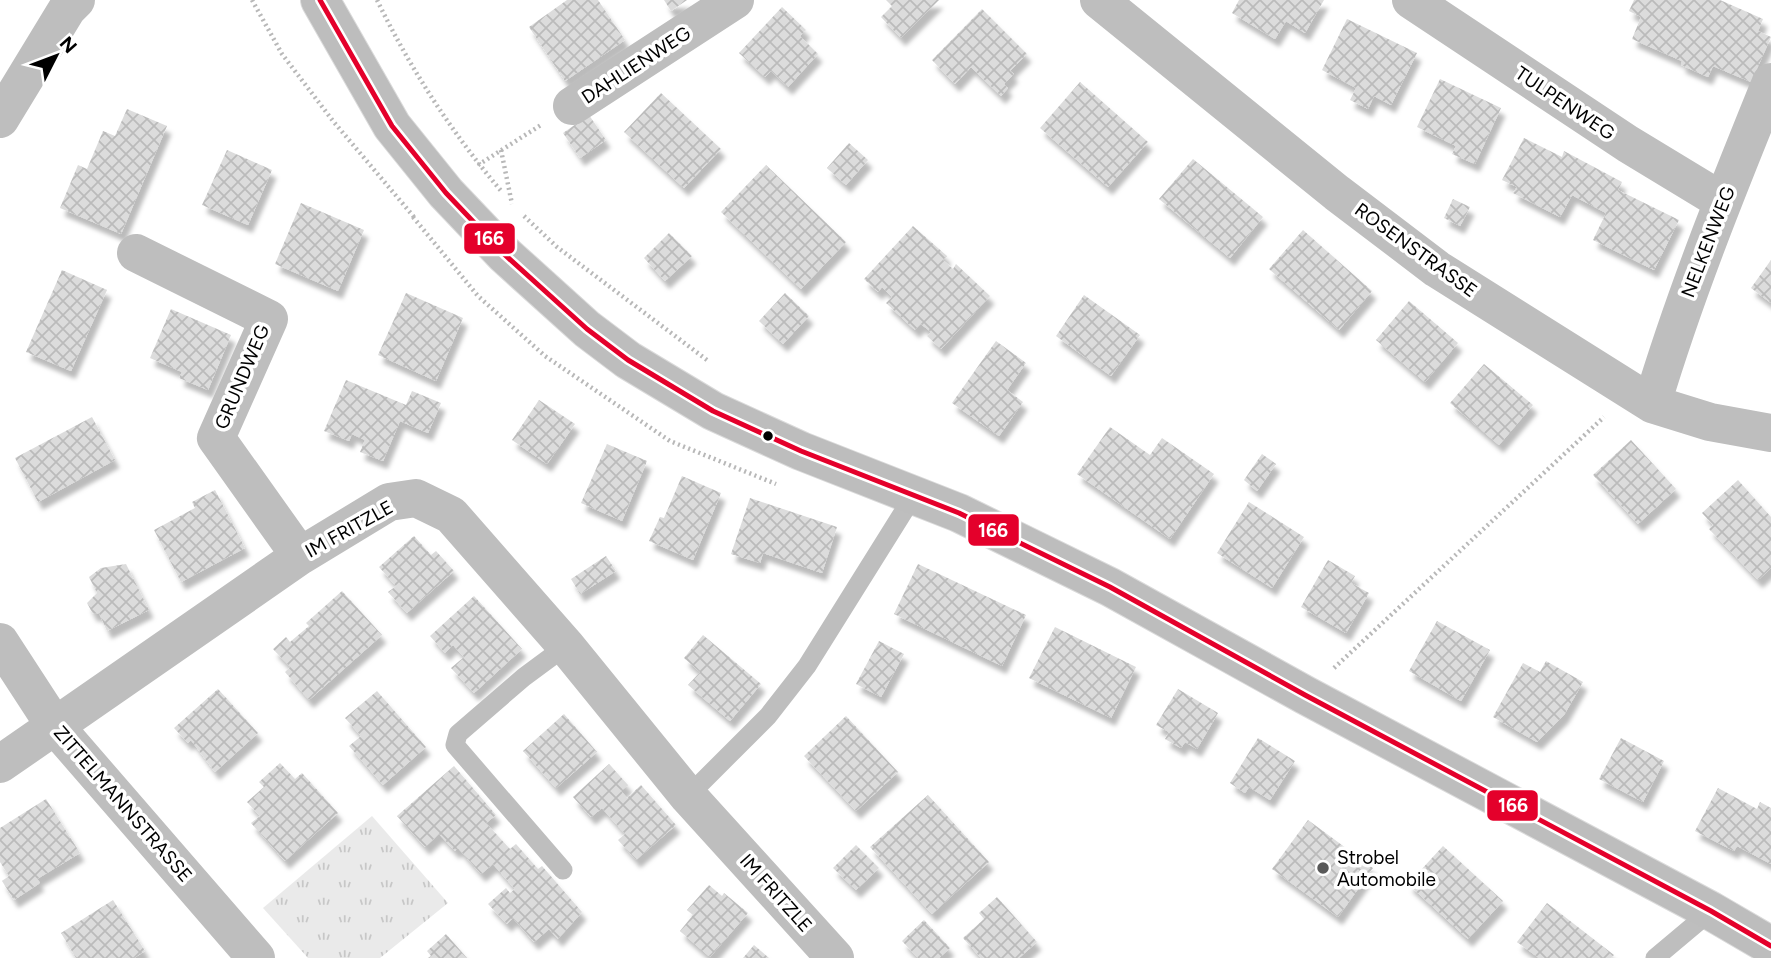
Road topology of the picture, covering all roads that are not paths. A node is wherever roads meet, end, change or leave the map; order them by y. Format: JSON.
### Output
{"nodes":[{"id":1,"x":76,"y":0,"type":"edge"},
{"id":2,"x":320,"y":0,"type":"edge"},
{"id":3,"x":735,"y":0,"type":"edge"},
{"id":4,"x":1099,"y":0,"type":"edge"},
{"id":5,"x":1411,"y":0,"type":"edge"},
{"id":6,"x":1771,"y":82,"type":"edge"},
{"id":7,"x":572,"y":106,"type":"road end"},
{"id":8,"x":0,"y":119,"type":"edge"},
{"id":9,"x":1723,"y":201,"type":"junction"},
{"id":10,"x":136,"y":253,"type":"dead end"},
{"id":11,"x":1641,"y":398,"type":"junction"},
{"id":12,"x":1771,"y":433,"type":"edge"},
{"id":13,"x":914,"y":495,"type":"junction"},
{"id":14,"x":300,"y":556,"type":"junction"},
{"id":15,"x":0,"y":642,"type":"edge"},
{"id":16,"x":566,"y":646,"type":"junction"},
{"id":17,"x":54,"y":725,"type":"junction"},
{"id":18,"x":0,"y":764,"type":"edge"},
{"id":19,"x":688,"y":796,"type":"junction"},
{"id":20,"x":563,"y":870,"type":"dead end"},
{"id":21,"x":1711,"y":911,"type":"junction"},
{"id":22,"x":1771,"y":946,"type":"edge"},
{"id":23,"x":256,"y":958,"type":"edge"},
{"id":24,"x":835,"y":958,"type":"edge"},
{"id":25,"x":1655,"y":958,"type":"edge"}],
"edges":[{"from":1,"to":8,"type":"street"},
{"from":2,"to":13,"type":"main road"},
{"from":3,"to":7,"type":"street","name":"DAHLIENWEG"},
{"from":4,"to":11,"type":"street","name":"ROSENSTRASSE"},
{"from":5,"to":9,"type":"street","name":"TULPENWEG"},
{"from":6,"to":9,"type":"street","name":"NELKENWEG"},
{"from":9,"to":11,"type":"street","name":"NELKENWEG"},
{"from":10,"to":14,"type":"street","name":"GRUNDWEG"},
{"from":11,"to":12,"type":"street","name":"ROSENSTRASSE"},
{"from":13,"to":19,"type":"lane"},
{"from":13,"to":21,"type":"main road"},
{"from":14,"to":16,"type":"street","name":"IM FRITZLE"},
{"from":14,"to":17,"type":"street","name":"IM FRITZLE"},
{"from":15,"to":17,"type":"street","name":"ZITTELMANNSTRASSE"},
{"from":16,"to":19,"type":"street","name":"IM FRITZLE"},
{"from":16,"to":20,"type":"lane"},
{"from":17,"to":18,"type":"street","name":"IM FRITZLE"},
{"from":17,"to":23,"type":"street","name":"ZITTELMANNSTRASSE"},
{"from":19,"to":24,"type":"street","name":"IM FRITZLE"},
{"from":21,"to":22,"type":"main road"},
{"from":21,"to":25,"type":"lane"}]}
